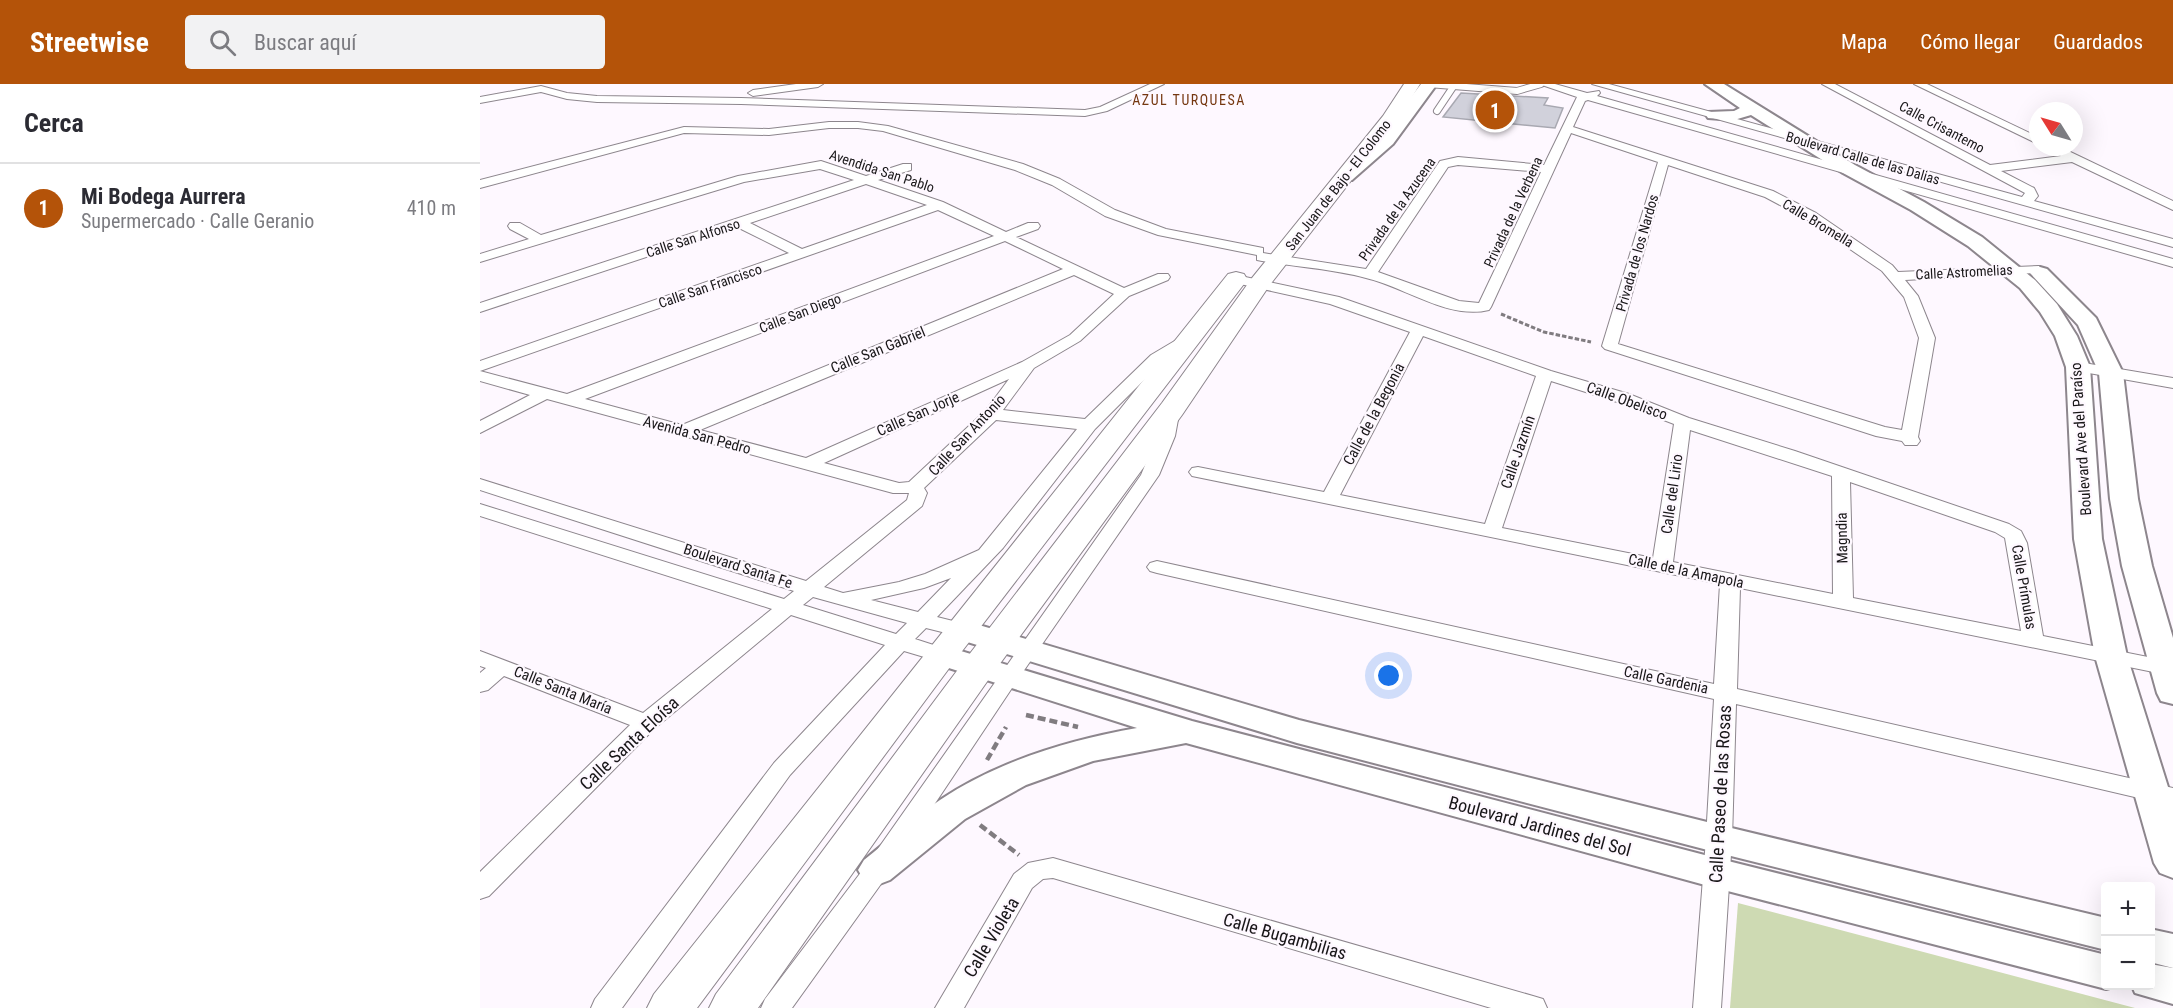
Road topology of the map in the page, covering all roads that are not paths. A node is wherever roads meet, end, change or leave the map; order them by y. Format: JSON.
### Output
{"nodes":[{"id":1,"x":818,"y":84,"type":"edge"},
{"id":2,"x":1159,"y":84,"type":"edge"},
{"id":3,"x":1412,"y":84,"type":"edge"},
{"id":4,"x":1429,"y":84,"type":"edge"},
{"id":5,"x":1507,"y":84,"type":"edge"},
{"id":6,"x":1713,"y":84,"type":"edge"},
{"id":7,"x":1733,"y":84,"type":"edge"},
{"id":8,"x":1827,"y":84,"type":"edge"},
{"id":9,"x":1919,"y":84,"type":"edge"},
{"id":10,"x":1454,"y":85,"type":"edge"},
{"id":11,"x":1550,"y":85,"type":"edge"},
{"id":12,"x":1609,"y":85,"type":"edge"},
{"id":13,"x":1517,"y":91,"type":"junction"},
{"id":14,"x":1588,"y":96,"type":"junction"},
{"id":15,"x":480,"y":100,"type":"edge"},
{"id":16,"x":741,"y":101,"type":"junction"},
{"id":17,"x":1751,"y":107,"type":"junction"},
{"id":18,"x":1437,"y":111,"type":"dead end"},
{"id":19,"x":1714,"y":115,"type":"junction"},
{"id":20,"x":1568,"y":129,"type":"junction"},
{"id":21,"x":2029,"y":137,"type":"edge"},
{"id":22,"x":1808,"y":142,"type":"junction"},
{"id":23,"x":2071,"y":156,"type":"edge"},
{"id":24,"x":2075,"y":158,"type":"junction"},
{"id":25,"x":1664,"y":160,"type":"junction"},
{"id":26,"x":1858,"y":165,"type":"junction"},
{"id":27,"x":906,"y":167,"type":"dead end"},
{"id":28,"x":1550,"y":169,"type":"junction"},
{"id":29,"x":1990,"y":170,"type":"junction"},
{"id":30,"x":868,"y":180,"type":"junction"},
{"id":31,"x":1343,"y":180,"type":"junction"},
{"id":32,"x":480,"y":184,"type":"edge"},
{"id":33,"x":1906,"y":186,"type":"junction"},
{"id":34,"x":2025,"y":201,"type":"junction"},
{"id":35,"x":939,"y":205,"type":"junction"},
{"id":36,"x":2173,"y":207,"type":"edge"},
{"id":37,"x":739,"y":224,"type":"junction"},
{"id":38,"x":515,"y":226,"type":"dead end"},
{"id":39,"x":1033,"y":226,"type":"dead end"},
{"id":40,"x":1273,"y":233,"type":"dead end"},
{"id":41,"x":1003,"y":237,"type":"junction"},
{"id":42,"x":540,"y":240,"type":"junction"},
{"id":43,"x":2173,"y":243,"type":"edge"},
{"id":44,"x":802,"y":254,"type":"junction"},
{"id":45,"x":480,"y":258,"type":"edge"},
{"id":46,"x":2173,"y":263,"type":"edge"},
{"id":47,"x":2018,"y":265,"type":"junction"},
{"id":48,"x":1257,"y":269,"type":"junction"},
{"id":49,"x":1073,"y":270,"type":"junction"},
{"id":50,"x":1890,"y":272,"type":"junction"},
{"id":51,"x":1370,"y":274,"type":"junction"},
{"id":52,"x":1162,"y":277,"type":"dead end"},
{"id":53,"x":1124,"y":293,"type":"junction"},
{"id":54,"x":480,"y":308,"type":"edge"},
{"id":55,"x":1419,"y":329,"type":"junction"},
{"id":56,"x":1191,"y":336,"type":"junction"},
{"id":57,"x":1028,"y":365,"type":"junction"},
{"id":58,"x":480,"y":366,"type":"edge"},
{"id":59,"x":2079,"y":373,"type":"junction"},
{"id":60,"x":1545,"y":374,"type":"junction"},
{"id":61,"x":480,"y":376,"type":"edge"},
{"id":62,"x":2112,"y":378,"type":"junction"},
{"id":63,"x":2173,"y":383,"type":"edge"},
{"id":64,"x":526,"y":388,"type":"junction"},
{"id":65,"x":2173,"y":393,"type":"edge"},
{"id":66,"x":544,"y":394,"type":"junction"},
{"id":67,"x":568,"y":400,"type":"junction"},
{"id":68,"x":480,"y":413,"type":"edge"},
{"id":69,"x":992,"y":414,"type":"junction"},
{"id":70,"x":1683,"y":422,"type":"junction"},
{"id":71,"x":1089,"y":425,"type":"junction"},
{"id":72,"x":480,"y":428,"type":"edge"},
{"id":73,"x":682,"y":431,"type":"junction"},
{"id":74,"x":1910,"y":439,"type":"joint"},
{"id":75,"x":808,"y":464,"type":"junction"},
{"id":76,"x":1198,"y":472,"type":"dead end"},
{"id":77,"x":1841,"y":473,"type":"junction"},
{"id":78,"x":480,"y":484,"type":"edge"},
{"id":79,"x":914,"y":487,"type":"junction"},
{"id":80,"x":1329,"y":499,"type":"junction"},
{"id":81,"x":480,"y":510,"type":"edge"},
{"id":82,"x":1492,"y":530,"type":"junction"},
{"id":83,"x":2014,"y":535,"type":"joint"},
{"id":84,"x":996,"y":544,"type":"junction"},
{"id":85,"x":1662,"y":566,"type":"junction"},
{"id":86,"x":1157,"y":567,"type":"dead end"},
{"id":87,"x":1730,"y":580,"type":"junction"},
{"id":88,"x":810,"y":589,"type":"junction"},
{"id":89,"x":841,"y":599,"type":"junction"},
{"id":90,"x":1843,"y":602,"type":"junction"},
{"id":91,"x":787,"y":606,"type":"junction"},
{"id":92,"x":924,"y":620,"type":"junction"},
{"id":93,"x":962,"y":630,"type":"junction"},
{"id":94,"x":2033,"y":640,"type":"junction"},
{"id":95,"x":903,"y":642,"type":"junction"},
{"id":96,"x":1014,"y":644,"type":"junction"},
{"id":97,"x":941,"y":656,"type":"junction"},
{"id":98,"x":2111,"y":656,"type":"junction"},
{"id":99,"x":480,"y":658,"type":"edge"},
{"id":100,"x":502,"y":666,"type":"junction"},
{"id":101,"x":2169,"y":668,"type":"edge"},
{"id":102,"x":993,"y":673,"type":"junction"},
{"id":103,"x":480,"y":685,"type":"edge"},
{"id":104,"x":2173,"y":693,"type":"edge"},
{"id":105,"x":1726,"y":694,"type":"junction"},
{"id":106,"x":646,"y":723,"type":"junction"},
{"id":107,"x":1188,"y":732,"type":"junction"},
{"id":108,"x":2163,"y":795,"type":"edge"},
{"id":109,"x":1718,"y":856,"type":"junction"},
{"id":110,"x":2173,"y":863,"type":"edge"},
{"id":111,"x":877,"y":870,"type":"junction"},
{"id":112,"x":1037,"y":870,"type":"joint"},
{"id":113,"x":480,"y":889,"type":"edge"},
{"id":114,"x":2101,"y":933,"type":"edge"},
{"id":115,"x":2155,"y":946,"type":"edge"},
{"id":116,"x":2173,"y":951,"type":"edge"},
{"id":117,"x":2101,"y":971,"type":"edge"},
{"id":118,"x":2155,"y":982,"type":"edge"},
{"id":119,"x":2173,"y":986,"type":"edge"},
{"id":120,"x":604,"y":1008,"type":"edge"},
{"id":121,"x":670,"y":1008,"type":"edge"},
{"id":122,"x":732,"y":1008,"type":"edge"},
{"id":123,"x":775,"y":1008,"type":"edge"},
{"id":124,"x":949,"y":1008,"type":"edge"},
{"id":125,"x":1533,"y":1008,"type":"edge"},
{"id":126,"x":1707,"y":1008,"type":"edge"}],
"edges":[{"from":1,"to":16,"type":"street"},
{"from":2,"to":16,"type":"street"},
{"from":3,"to":31,"type":"main road","name":"San Juan de Bajo - El Colomo"},
{"from":4,"to":10,"type":"lane"},
{"from":4,"to":31,"type":"street"},
{"from":5,"to":13,"type":"lane"},
{"from":6,"to":17,"type":"street","name":"Boulevard Ave del Paraíso"},
{"from":7,"to":26,"type":"street","name":"Boulevard Ave del Paraíso"},
{"from":8,"to":29,"type":"street","name":"Calle Crisantemo"},
{"from":9,"to":21,"type":"street"},
{"from":10,"to":13,"type":"lane"},
{"from":10,"to":18,"type":"lane"},
{"from":11,"to":13,"type":"lane"},
{"from":11,"to":14,"type":"street","name":"Boulevard Calle de las Dalias"},
{"from":12,"to":14,"type":"street"},
{"from":12,"to":19,"type":"street","name":"Boulevard Calle de las Dalias"},
{"from":14,"to":20,"type":"street","name":"Privada de la Verbena"},
{"from":14,"to":26,"type":"street","name":"Boulevard Calle de las Dalias"},
{"from":15,"to":16,"type":"street"},
{"from":17,"to":19,"type":"street"},
{"from":17,"to":22,"type":"street","name":"Boulevard Ave del Paraíso"},
{"from":19,"to":22,"type":"street","name":"Boulevard Calle de las Dalias"},
{"from":20,"to":25,"type":"street","name":"Calle Bromella"},
{"from":20,"to":28,"type":"street","name":"Privada de la Verbena"},
{"from":22,"to":26,"type":"street","name":"Boulevard Ave del Paraíso"},
{"from":23,"to":24,"type":"street"},
{"from":24,"to":29,"type":"street"},
{"from":24,"to":36,"type":"street"},
{"from":25,"to":50,"type":"street","name":"Calle Bromella"},
{"from":25,"to":74,"type":"street","name":"Privada de los Nardos"},
{"from":26,"to":33,"type":"street","name":"Boulevard Ave del Paraíso"},
{"from":26,"to":34,"type":"street","name":"Boulevard Calle de las Dalias"},
{"from":26,"to":47,"type":"street","name":"Boulevard Ave del Paraíso"},
{"from":27,"to":30,"type":"street","name":"Calle San Alfonso"},
{"from":28,"to":51,"type":"street","name":"Privada de la Azucena"},
{"from":28,"to":51,"type":"street","name":"Privada de la Verbena"},
{"from":29,"to":34,"type":"street","name":"Calle Crisantemo"},
{"from":30,"to":35,"type":"street","name":"Avendida San Pablo"},
{"from":30,"to":37,"type":"street","name":"Calle San Alfonso"},
{"from":30,"to":42,"type":"street","name":"Avendida San Pablo"},
{"from":31,"to":48,"type":"main road","name":"San Juan de Bajo - El Colomo"},
{"from":32,"to":48,"type":"street"},
{"from":33,"to":46,"type":"street","name":"Boulevard Calle de las Dalias"},
{"from":33,"to":47,"type":"street","name":"Boulevard Ave del Paraíso"},
{"from":34,"to":43,"type":"street","name":"Boulevard Calle de las Dalias"},
{"from":35,"to":41,"type":"street","name":"Avendida San Pablo"},
{"from":35,"to":44,"type":"street","name":"Calle San Francisco"},
{"from":37,"to":44,"type":"street"},
{"from":37,"to":54,"type":"street","name":"Calle San Alfonso"},
{"from":38,"to":42,"type":"street"},
{"from":39,"to":41,"type":"street","name":"Calle San Diego"},
{"from":40,"to":48,"type":"main road","name":"San Juan de Bajo - El Colomo"},
{"from":41,"to":49,"type":"street","name":"Avendida San Pablo"},
{"from":41,"to":67,"type":"street","name":"Calle San Diego"},
{"from":42,"to":45,"type":"street","name":"Avendida San Pablo"},
{"from":44,"to":58,"type":"street","name":"Calle San Francisco"},
{"from":47,"to":50,"type":"street","name":"Calle Astromelias"},
{"from":47,"to":59,"type":"street","name":"Boulevard Ave del Paraíso"},
{"from":47,"to":62,"type":"street","name":"Boulevard Ave del Paraíso"},
{"from":48,"to":51,"type":"street"},
{"from":48,"to":55,"type":"street","name":"Calle Obelisco"},
{"from":48,"to":56,"type":"main road"},
{"from":48,"to":96,"type":"main road"},
{"from":49,"to":53,"type":"street","name":"Avendida San Pablo"},
{"from":49,"to":73,"type":"street","name":"Calle San Gabriel"},
{"from":50,"to":74,"type":"street","name":"Calle Bromella"},
{"from":52,"to":53,"type":"street","name":"Calle San Antonio"},
{"from":53,"to":57,"type":"street","name":"Calle San Antonio"},
{"from":55,"to":60,"type":"street","name":"Calle Obelisco"},
{"from":55,"to":80,"type":"street","name":"Calle de la Begonia"},
{"from":56,"to":71,"type":"street"},
{"from":56,"to":93,"type":"main road"},
{"from":57,"to":69,"type":"street","name":"Calle San Antonio"},
{"from":57,"to":75,"type":"street","name":"Calle San Jorje"},
{"from":59,"to":62,"type":"street"},
{"from":59,"to":98,"type":"street","name":"Boulevard Ave del Paraíso"},
{"from":60,"to":70,"type":"street","name":"Calle Obelisco"},
{"from":60,"to":82,"type":"street","name":"Calle Jazmín"},
{"from":61,"to":64,"type":"street","name":"Avenida San Pedro"},
{"from":62,"to":63,"type":"street"},
{"from":62,"to":65,"type":"street"},
{"from":62,"to":101,"type":"street","name":"Boulevard Ave del Paraíso"},
{"from":64,"to":66,"type":"street","name":"Avenida San Pedro"},
{"from":64,"to":68,"type":"street"},
{"from":66,"to":67,"type":"street","name":"Avenida San Pedro"},
{"from":66,"to":72,"type":"street"},
{"from":67,"to":73,"type":"street","name":"Avenida San Pedro"},
{"from":69,"to":71,"type":"street"},
{"from":69,"to":79,"type":"street","name":"Calle San Antonio"},
{"from":70,"to":77,"type":"street","name":"Calle Obelisco"},
{"from":70,"to":85,"type":"street","name":"Calle del Lirio"},
{"from":71,"to":84,"type":"street"},
{"from":73,"to":75,"type":"street","name":"Avenida San Pedro"},
{"from":75,"to":79,"type":"street","name":"Avenida San Pedro"},
{"from":76,"to":80,"type":"street","name":"Calle de la Amapola"},
{"from":77,"to":83,"type":"street","name":"Calle Obelisco"},
{"from":77,"to":90,"type":"street","name":"Magndia"},
{"from":78,"to":88,"type":"street","name":"Boulevard Santa Fe"},
{"from":79,"to":88,"type":"street","name":"Calle Santa Eloísa"},
{"from":80,"to":82,"type":"street","name":"Calle de la Amapola"},
{"from":81,"to":91,"type":"street","name":"Boulevard Santa Fe"},
{"from":82,"to":85,"type":"street","name":"Calle de la Amapola"},
{"from":83,"to":94,"type":"street","name":"Calle Prímulas"},
{"from":84,"to":89,"type":"street"},
{"from":84,"to":92,"type":"street"},
{"from":85,"to":87,"type":"street","name":"Calle de la Amapola"},
{"from":86,"to":105,"type":"street","name":"Calle Gardenia"},
{"from":87,"to":90,"type":"street","name":"Calle de la Amapola"},
{"from":87,"to":105,"type":"street","name":"Calle Paseo de las Rosas"},
{"from":88,"to":89,"type":"street","name":"Boulevard Santa Fe"},
{"from":88,"to":91,"type":"street","name":"Calle Santa Eloísa"},
{"from":89,"to":92,"type":"street","name":"Boulevard Santa Fe"},
{"from":90,"to":94,"type":"street","name":"Calle de la Amapola"},
{"from":91,"to":95,"type":"street","name":"Boulevard Santa Fe"},
{"from":91,"to":106,"type":"street","name":"Calle Santa Eloísa"},
{"from":92,"to":93,"type":"street","name":"Boulevard Santa Fe"},
{"from":92,"to":95,"type":"street"},
{"from":93,"to":96,"type":"street","name":"Boulevard Santa Fe"},
{"from":93,"to":97,"type":"main road"},
{"from":94,"to":98,"type":"street","name":"Calle de la Amapola"},
{"from":95,"to":97,"type":"street","name":"Boulevard Santa Fe"},
{"from":95,"to":120,"type":"street"},
{"from":96,"to":102,"type":"main road"},
{"from":96,"to":109,"type":"street","name":"Boulevard Jardines del Sol"},
{"from":97,"to":102,"type":"street","name":"Boulevard Santa Fe"},
{"from":97,"to":121,"type":"main road"},
{"from":98,"to":101,"type":"street","name":"Calle de la Amapola"},
{"from":98,"to":108,"type":"street","name":"Boulevard Ave del Paraíso"},
{"from":99,"to":100,"type":"street","name":"Calle Santa María"},
{"from":100,"to":103,"type":"street"},
{"from":100,"to":106,"type":"street","name":"Calle Santa María"},
{"from":101,"to":104,"type":"street","name":"Boulevard Ave del Paraíso"},
{"from":102,"to":107,"type":"street","name":"Boulevard Jardines del Sol"},
{"from":102,"to":111,"type":"street"},
{"from":102,"to":122,"type":"main road"},
{"from":105,"to":108,"type":"street","name":"Calle Gardenia"},
{"from":105,"to":109,"type":"street","name":"Calle Paseo de las Rosas"},
{"from":106,"to":113,"type":"street","name":"Calle Santa Eloísa"},
{"from":107,"to":109,"type":"street","name":"Boulevard Jardines del Sol"},
{"from":107,"to":111,"type":"street"},
{"from":108,"to":110,"type":"street","name":"Boulevard Ave del Paraíso"},
{"from":109,"to":114,"type":"street","name":"Boulevard Jardines del Sol"},
{"from":109,"to":117,"type":"street","name":"Boulevard Jardines del Sol"},
{"from":109,"to":126,"type":"street","name":"Calle Paseo de las Rosas"},
{"from":111,"to":123,"type":"street"},
{"from":112,"to":124,"type":"street","name":"Calle Violeta"},
{"from":112,"to":125,"type":"street","name":"Calle Bugambilias"},
{"from":115,"to":116,"type":"street"},
{"from":118,"to":119,"type":"street"}]}
